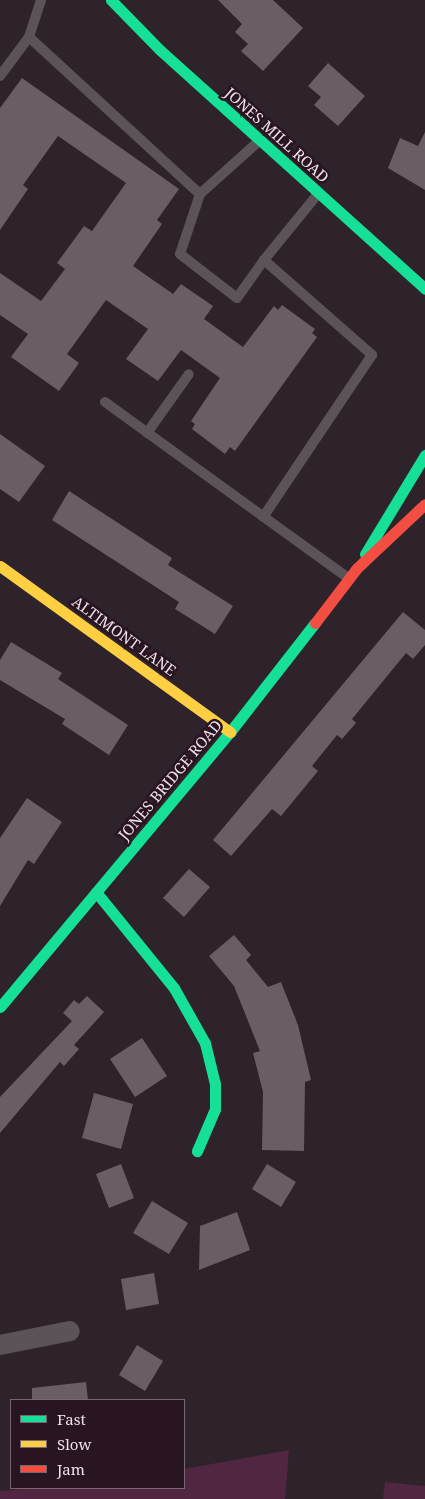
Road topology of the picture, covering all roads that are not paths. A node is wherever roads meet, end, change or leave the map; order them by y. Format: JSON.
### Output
{"nodes":[{"id":1,"x":41,"y":0,"type":"edge"},
{"id":2,"x":111,"y":0,"type":"edge"},
{"id":3,"x":29,"y":37,"type":"junction"},
{"id":4,"x":0,"y":76,"type":"edge"},
{"id":5,"x":260,"y":140,"type":"junction"},
{"id":6,"x":319,"y":193,"type":"junction"},
{"id":7,"x":200,"y":194,"type":"junction"},
{"id":8,"x":264,"y":260,"type":"junction"},
{"id":9,"x":425,"y":289,"type":"edge"},
{"id":10,"x":190,"y":374,"type":"dead end"},
{"id":11,"x":105,"y":402,"type":"dead end"},
{"id":12,"x":147,"y":433,"type":"junction"},
{"id":13,"x":425,"y":448,"type":"edge"},
{"id":14,"x":425,"y":455,"type":"edge"},
{"id":15,"x":414,"y":466,"type":"junction"},
{"id":16,"x":425,"y":504,"type":"edge"},
{"id":17,"x":263,"y":517,"type":"junction"},
{"id":18,"x":0,"y":566,"type":"edge"},
{"id":19,"x":357,"y":568,"type":"junction"},
{"id":20,"x":349,"y":578,"type":"junction"},
{"id":21,"x":230,"y":732,"type":"junction"},
{"id":22,"x":96,"y":892,"type":"junction"},
{"id":23,"x":7,"y":986,"type":"edge"},
{"id":24,"x":0,"y":1008,"type":"edge"},
{"id":25,"x":197,"y":1151,"type":"dead end"},
{"id":26,"x":70,"y":1331,"type":"dead end"},
{"id":27,"x":0,"y":1345,"type":"edge"}],
"edges":[{"from":1,"to":3,"type":"lane"},
{"from":2,"to":5,"type":"street","name":"JONES MILL ROAD"},
{"from":3,"to":4,"type":"lane"},
{"from":3,"to":7,"type":"lane"},
{"from":5,"to":6,"type":"street","name":"JONES MILL ROAD"},
{"from":5,"to":7,"type":"lane"},
{"from":6,"to":8,"type":"lane"},
{"from":6,"to":9,"type":"street","name":"JONES MILL ROAD"},
{"from":7,"to":8,"type":"lane"},
{"from":8,"to":17,"type":"lane"},
{"from":10,"to":12,"type":"lane"},
{"from":11,"to":12,"type":"lane"},
{"from":12,"to":17,"type":"lane"},
{"from":13,"to":15,"type":"street"},
{"from":14,"to":15,"type":"street","name":"JONES BRIDGE ROAD"},
{"from":15,"to":19,"type":"street","name":"JONES BRIDGE ROAD"},
{"from":16,"to":19,"type":"street","name":"JONES BRIDGE ROAD"},
{"from":17,"to":20,"type":"lane"},
{"from":18,"to":21,"type":"street","name":"ALTIMONT LANE"},
{"from":19,"to":20,"type":"street","name":"JONES BRIDGE ROAD"},
{"from":20,"to":21,"type":"street","name":"JONES BRIDGE ROAD"},
{"from":21,"to":22,"type":"street","name":"JONES BRIDGE ROAD"},
{"from":22,"to":23,"type":"street","name":"JONES BRIDGE ROAD"},
{"from":22,"to":25,"type":"street"},
{"from":23,"to":24,"type":"street","name":"JONES BRIDGE ROAD"},
{"from":26,"to":27,"type":"street"}]}
